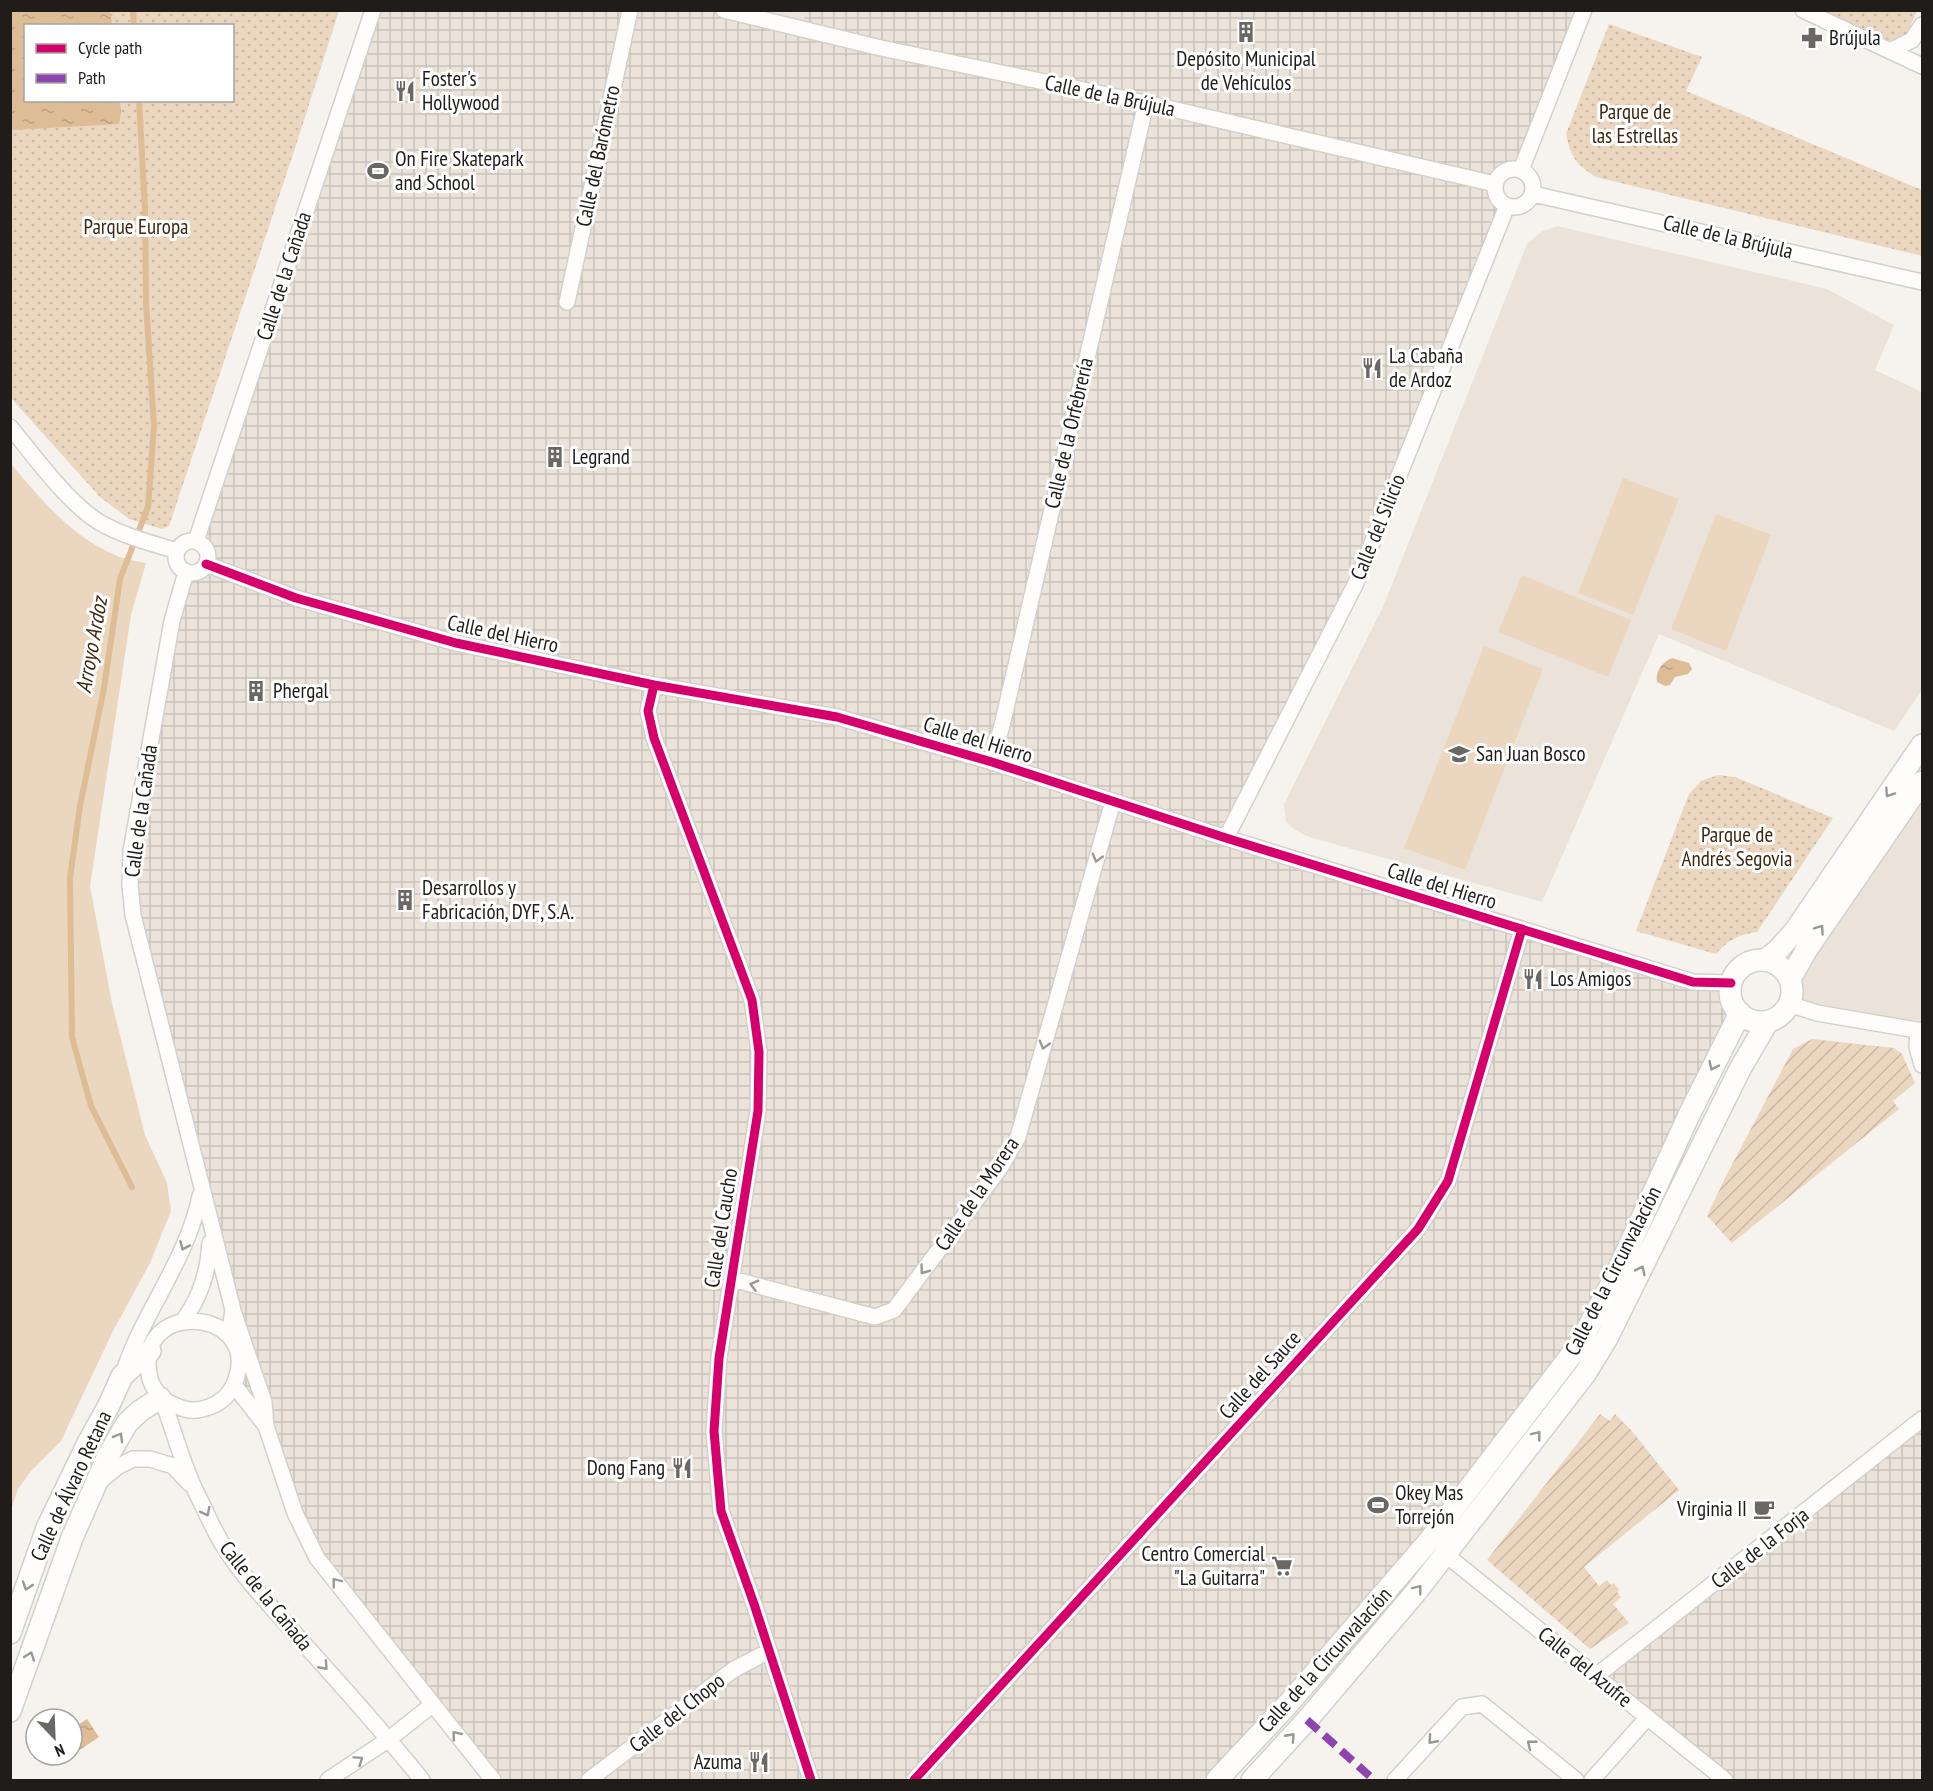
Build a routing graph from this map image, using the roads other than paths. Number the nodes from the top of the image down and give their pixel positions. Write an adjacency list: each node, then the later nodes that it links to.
1 (630, 10): 16 (street, Calle del Barómetro)
2 (724, 10): 6 (street, Calle de la Brújula)
3 (1584, 10): 11 (street)
4 (1803, 10): 8 (street)
5 (372, 11): 18 (street, Calle de la Cañada)
6 (741, 13): 10 (street, Calle de la Brújula)
7 (1923, 25): 8 (street)
8 (1892, 50): 9 (street)
9 (1923, 66)
10 (1146, 103): 12 (street, Calle de la Brújula); 24 (street, Calle de la Orfebrería)
11 (1521, 170): 12 (street); 13 (street)
12 (1495, 184): 14 (street)
13 (1533, 194): 14 (street); 15 (street, Calle de la Brújula)
14 (1507, 206): 27 (street, Calle del Silicio)
15 (1923, 282)
16 (567, 302)
17 (10, 427): 19 (street)
18 (196, 541): 19 (street); 20 (street)
19 (177, 551): 21 (street)
20 (206, 564): 21 (street); 22 (street, Calle del Hierro)
21 (186, 572): 37 (street, Calle de la Cañada)
22 (654, 685): 24 (street, Calle del Hierro); 39 (street, Calle del Caucho)
23 (1923, 745): 29 (street, one-way to 29)
24 (992, 762): 26 (street, Calle del Hierro)
25 (1923, 782): 30 (street, one-way to 25)
26 (1113, 801): 27 (street, Calle del Hierro); 39 (street, Calle de la Morera, one-way to 39)
27 (1226, 838): 28 (street, Calle del Hierro)
28 (1522, 929): 31 (street, Calle del Hierro); 64 (street, Calle del Sauce)
29 (1765, 960): 30 (street); 31 (street)
30 (1790, 979): 32 (street)
31 (1731, 983): 33 (street)
32 (1789, 1004): 34 (street); 35 (street)
33 (1740, 1013): 34 (street); 65 (street, Calle de la Circunvalación, one-way to 65)
34 (1768, 1021): 51 (street, Calle de la Circunvalación, one-way to 34)
35 (1920, 1031): 36 (street)
36 (1923, 1065)
37 (201, 1190): 38 (street, Calle de la Cañada); 44 (street, Calle de la Cañada, one-way to 44)
38 (211, 1231): 40 (street, Calle de la Cañada); 41 (street, Calle de la Cañada)
39 (732, 1279): 53 (street, Calle del Caucho)
40 (233, 1310): 42 (street, Calle de la Cañada); 48 (street, Calle de la Cañada)
41 (183, 1320): 42 (street); 43 (street)
42 (229, 1336): 45 (street)
43 (150, 1351): 44 (street, Calle de Álvaro Retana); 46 (street)
44 (122, 1376): 52 (street, Calle de Álvaro Retana, one-way to 52)
45 (234, 1384): 46 (street); 48 (street, Calle de la Cañada)
46 (161, 1398): 49 (street, Calle de Álvaro Retana, one-way to 46); 50 (street, Calle de la Cañada)
47 (1923, 1419): 54 (street, Calle de la Forja)
48 (266, 1426): 55 (street, Calle de la Cañada, one-way to 48)
49 (97, 1484): 50 (street, Calle de Álvaro Retana); 56 (street, Calle de Álvaro Retana, one-way to 49)
50 (194, 1489): 58 (street, Calle de la Cañada, one-way to 58)
51 (1445, 1554): 54 (street, Calle del Azufre); 66 (street, Calle de la Circunvalación, one-way to 51)
52 (10, 1633)
53 (769, 1651): 62 (street, Calle del Chopo); 63 (street, Calle del Caucho)
54 (1596, 1676): 57 (street, Calle del Azufre)
55 (432, 1705): 58 (street); 61 (street, Calle de la Cañada, one-way to 55)
56 (10, 1711)
57 (1647, 1718): 69 (street); 70 (street, Calle del Azufre)
58 (389, 1739): 59 (street, one-way to 58); 60 (street, Calle de la Cañada)
59 (328, 1780)
60 (422, 1780)
61 (493, 1780)
62 (589, 1780)
63 (811, 1780)
64 (914, 1780)
65 (1216, 1780)
66 (1252, 1780)
67 (1395, 1780): 68 (street, one-way to 67)
68 (1576, 1780)
69 (1592, 1780)
70 (1725, 1780)

